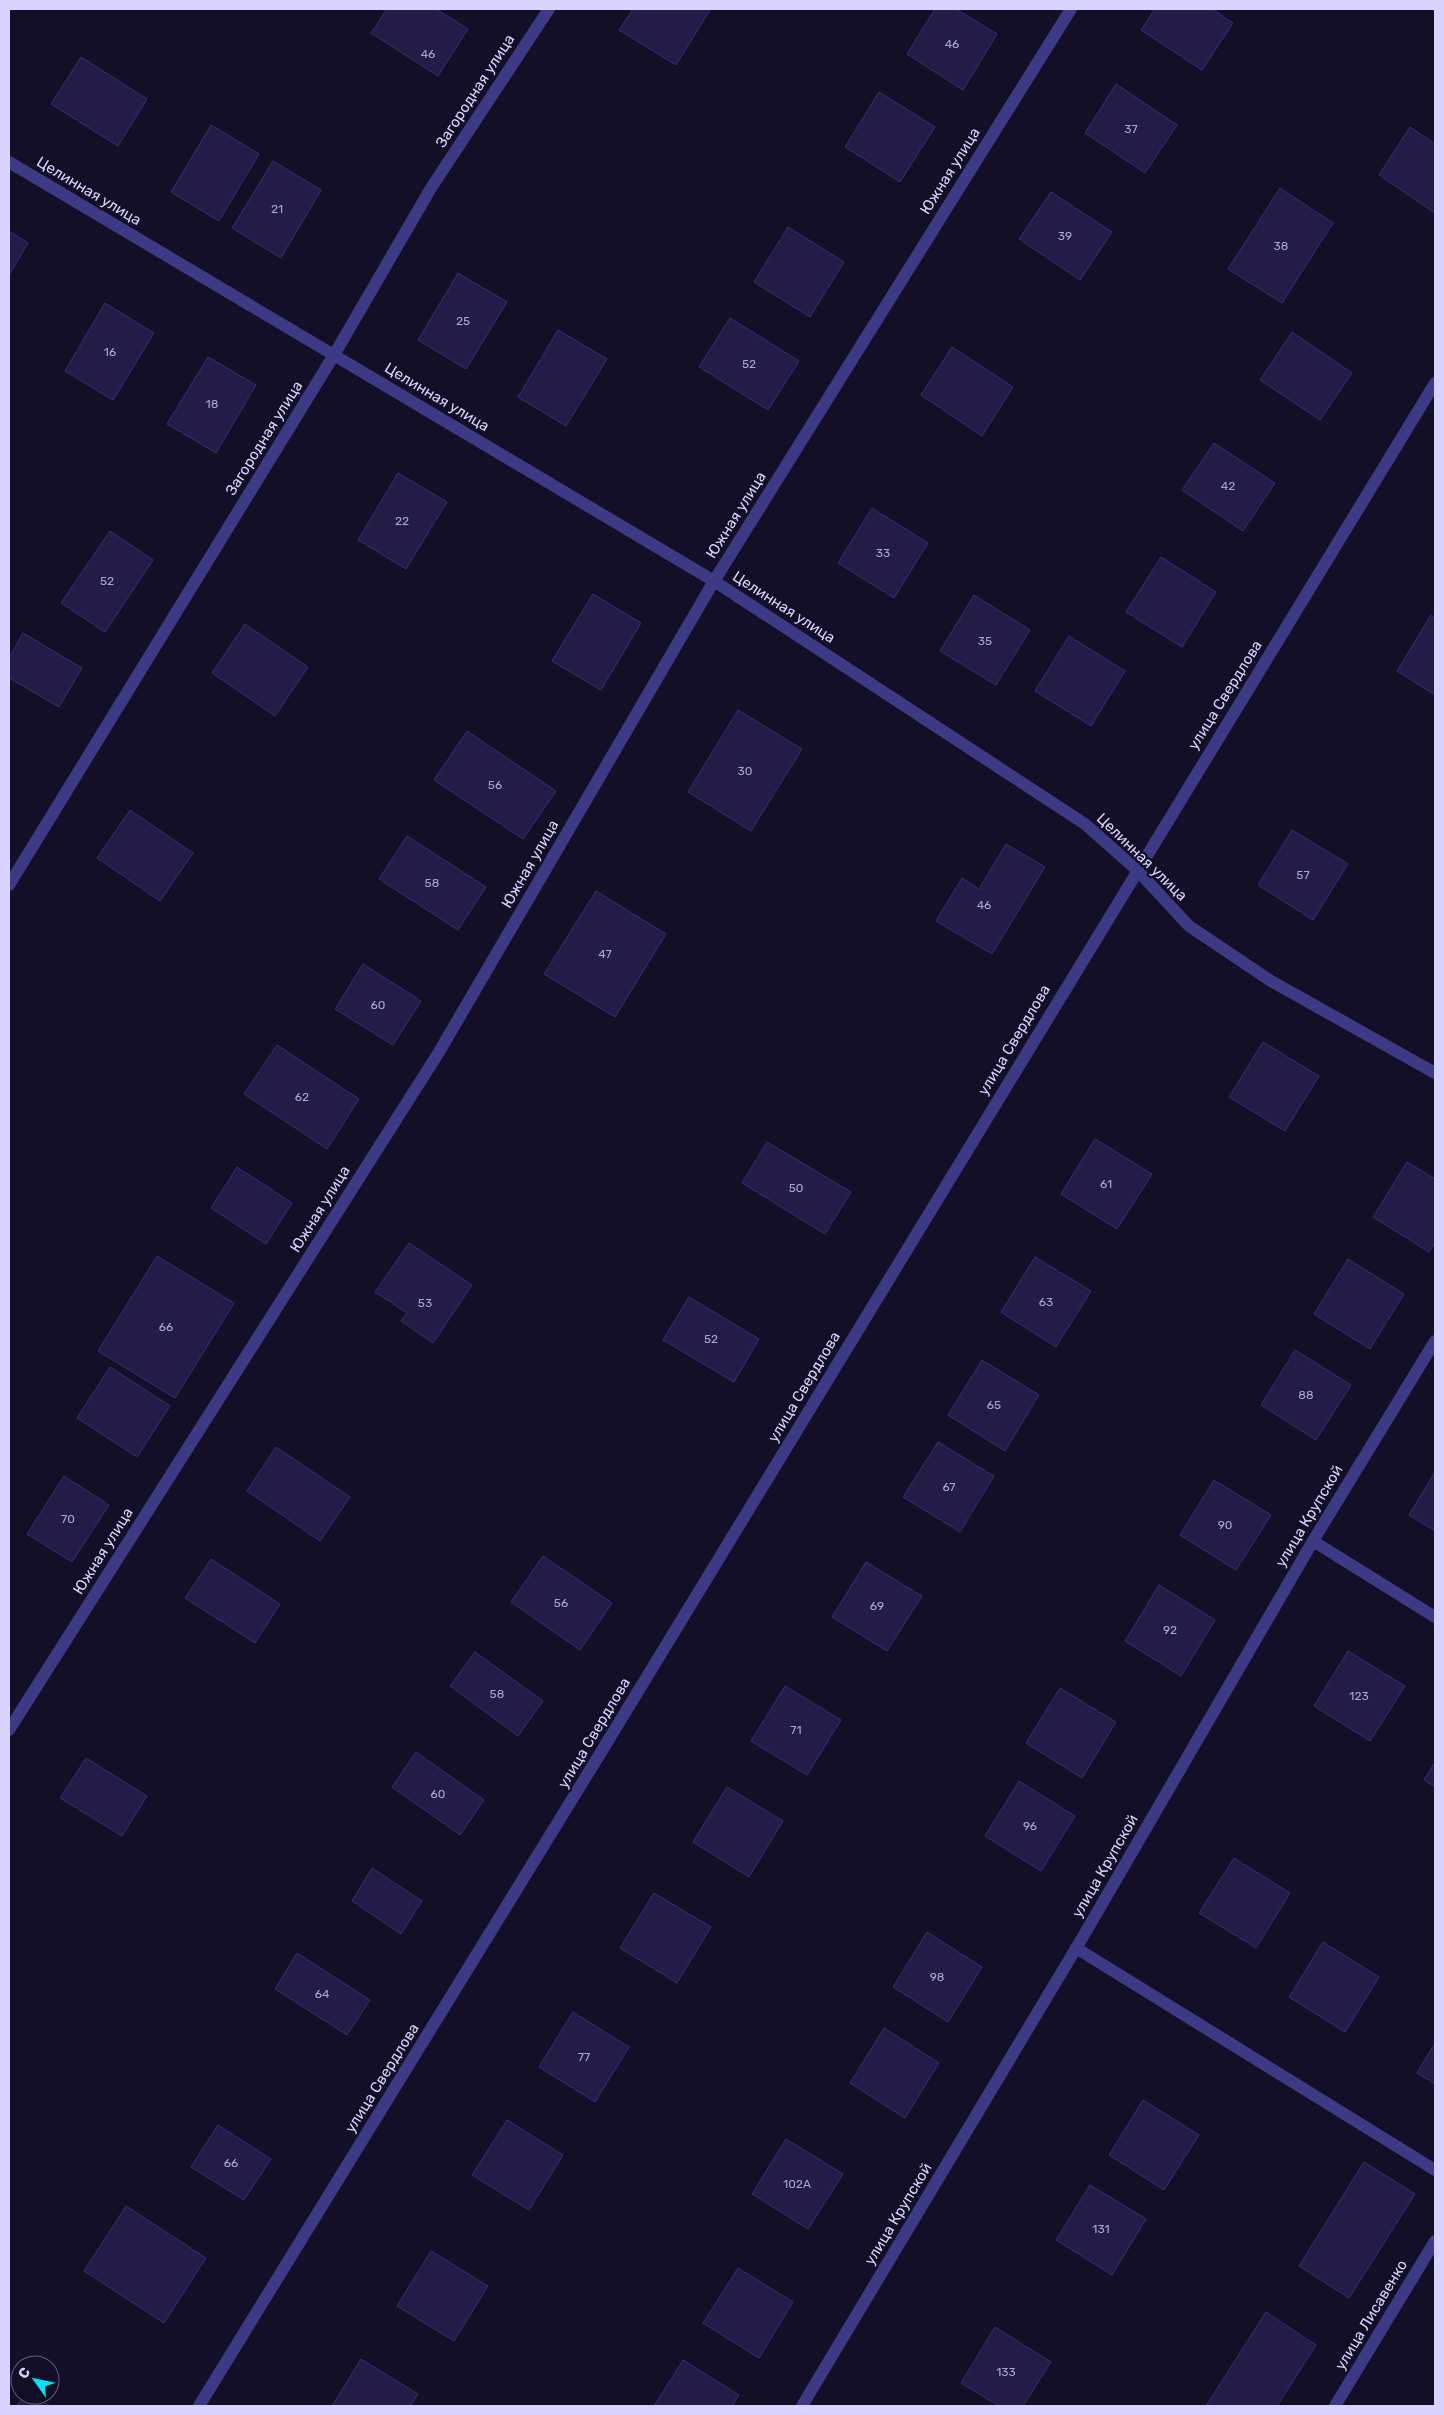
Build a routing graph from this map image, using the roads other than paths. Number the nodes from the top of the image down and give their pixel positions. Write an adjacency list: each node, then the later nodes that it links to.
1 (549, 9): 4 (street, Загородная улица)
2 (1071, 9): 6 (street, Южная улица)
3 (9, 162): 4 (street, Целинная улица)
4 (334, 355): 6 (street, Целинная улица); 8 (street, Загородная улица)
5 (1435, 383): 7 (street, улица Свердлова)
6 (714, 581): 7 (street, Целинная улица); 13 (street, Южная улица)
7 (1137, 870): 9 (street, Целинная улица); 17 (street, улица Свердлова)
8 (9, 885)
9 (1435, 1073)
10 (1435, 1341): 11 (street, улица Крупской)
11 (1312, 1541): 12 (street); 14 (street, улица Крупской)
12 (1435, 1617)
13 (9, 1730)
14 (1076, 1948): 15 (street); 18 (street, улица Крупской)
15 (1435, 2170)
16 (1435, 2240): 19 (street, улица Лисавенко)
17 (199, 2406)
18 (802, 2406)
19 (1335, 2406)

